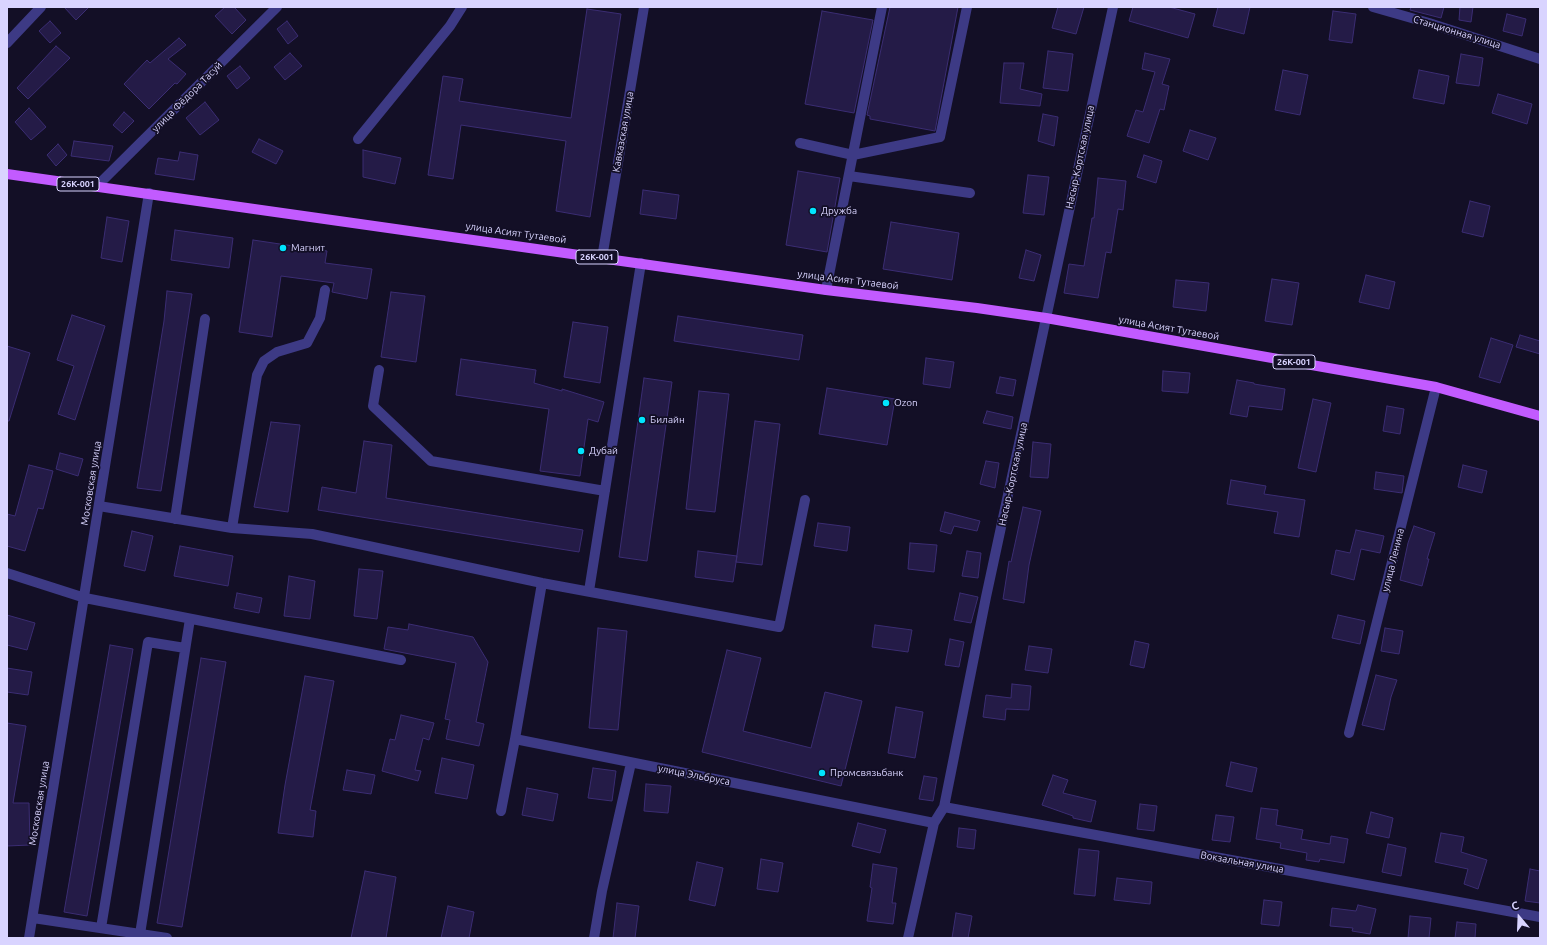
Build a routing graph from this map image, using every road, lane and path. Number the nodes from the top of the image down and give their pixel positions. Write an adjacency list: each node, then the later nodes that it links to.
1 (41, 7): 9 (street)
2 (277, 7): 16 (street, улица Фёдора Тасуй)
3 (462, 7): 11 (street)
4 (644, 7): 19 (street, Кавказская улица)
5 (882, 7): 13 (street)
6 (967, 7): 13 (street)
7 (1113, 7): 23 (street, Насыр-Кортская улица)
8 (1373, 7): 10 (street, Станционная улица)
9 (7, 43)
10 (1540, 59)
11 (358, 139)
12 (800, 143): 13 (street)
13 (853, 155): 15 (street)
14 (7, 174): 16 (main road, 26К-001)
15 (849, 176): 18 (street); 22 (street)
16 (97, 186): 17 (main road, 26К-001)
17 (149, 193): 19 (main road, улица Асият Тутаевой / 26К-001); 30 (street, Московская улица)
18 (970, 193)
19 (602, 258): 20 (main road, улица Асият Тутаевой / 26К-001)
20 (641, 263): 22 (main road, улица Асият Тутаевой / 26К-001); 28 (street)
21 (325, 290): 32 (street)
22 (826, 290): 23 (main road, улица Асият Тутаевой / 26К-001)
23 (1046, 318): 26 (main road, улица Асият Тутаевой / 26К-001); 43 (street, Насыр-Кортская улица)
24 (205, 319): 31 (street)
25 (379, 370): 28 (street)
26 (1436, 387): 27 (main road, улица Асият Тутаевой / 26К-001); 40 (street, улица Ленина)
27 (1540, 416)
28 (605, 491): 35 (street)
29 (805, 500): 35 (street)
30 (99, 506): 31 (street); 36 (street, Московская улица)
31 (175, 519): 32 (street)
32 (232, 528): 34 (street)
33 (7, 574): 36 (street)
34 (542, 583): 35 (street); 41 (street)
35 (589, 591)
36 (85, 598): 37 (street); 47 (street, Московская улица)
37 (190, 619): 38 (street); 39 (street)
38 (185, 648): 48 (street); 49 (street)
39 (401, 660)
40 (1350, 733)
41 (515, 738): 42 (street, улица Эльбруса); 44 (street)
42 (631, 763): 45 (street, улица Эльбруса); 53 (street)
43 (944, 807): 45 (street, Насыр-Кортская улица); 46 (street, Вокзальная улица)
44 (501, 811)
45 (934, 823): 54 (street, Насыр-Кортская улица)
46 (1540, 916)
47 (33, 918): 48 (street); 51 (street, Московская улица)
48 (101, 928): 49 (street)
49 (140, 934): 50 (street)
50 (152, 937): 52 (street)
51 (30, 938)
52 (167, 938)
53 (594, 938)
54 (908, 938)

